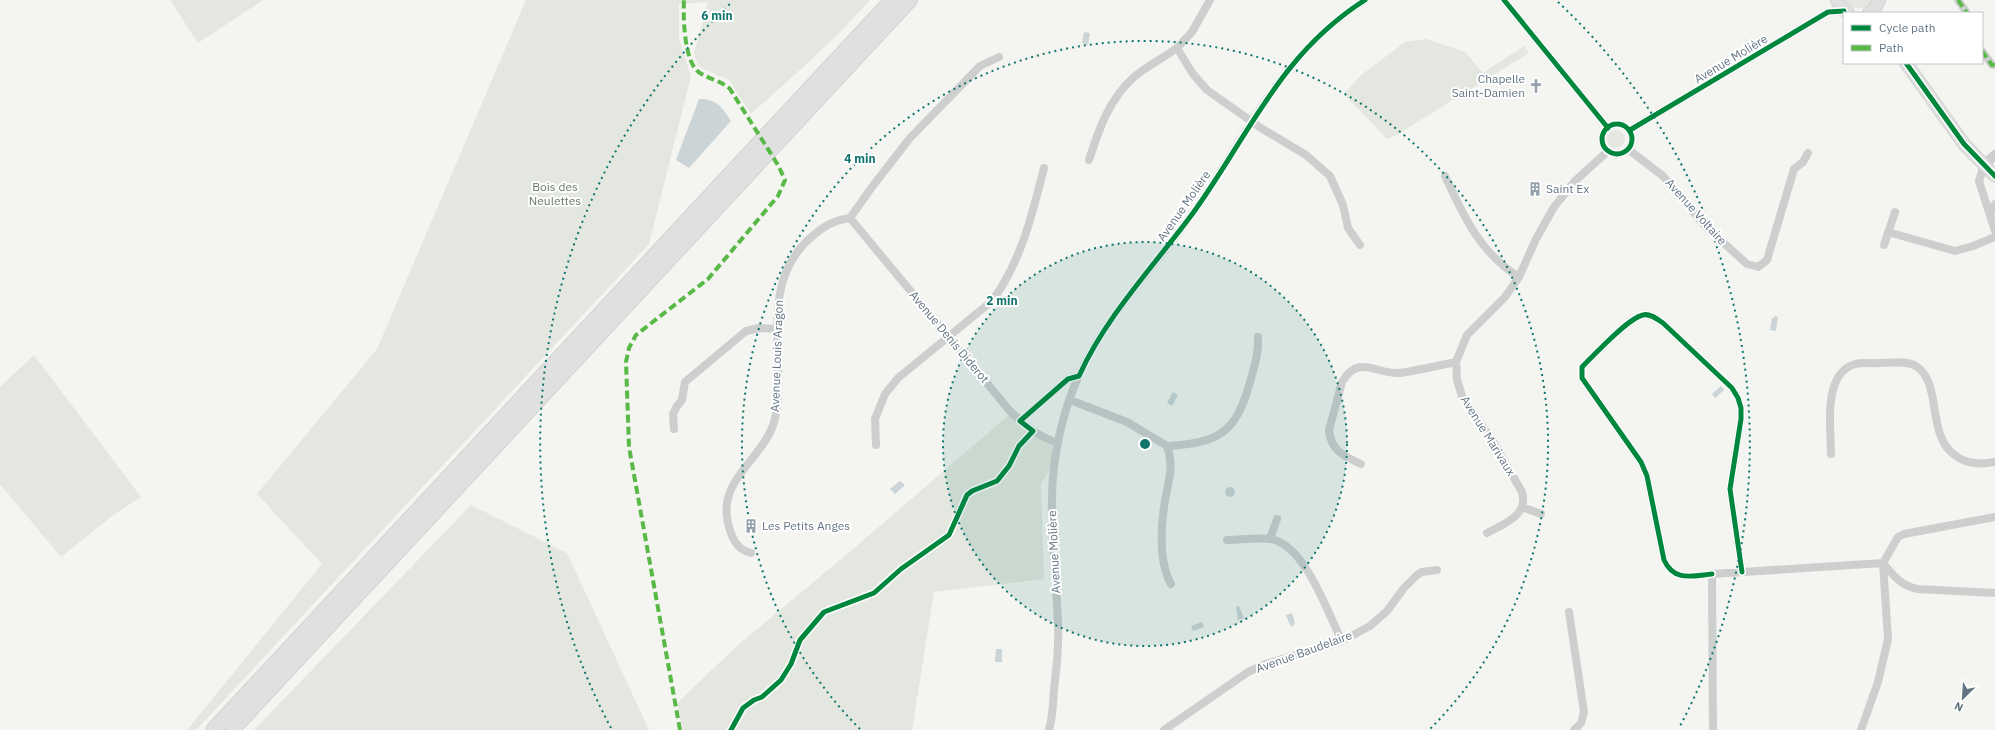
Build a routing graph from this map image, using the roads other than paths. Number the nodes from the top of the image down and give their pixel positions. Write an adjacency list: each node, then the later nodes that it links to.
1 (892, 0): 68 (highway)
2 (910, 0): 69 (highway)
3 (1210, 0): 11 (street)
4 (1365, 0): 16 (street, Avenue Molière)
5 (1504, 0): 17 (street)
6 (1836, 0): 8 (street); 9 (main road)
7 (1958, 0): 10 (street)
8 (1828, 12): 9 (street, Avenue Molière); 18 (street, Avenue Molière)
9 (1846, 12)
10 (1966, 12)
11 (1177, 48): 16 (street); 23 (street)
12 (1983, 52): 15 (street)
13 (999, 57): 31 (street)
14 (1907, 64): 24 (main road)
15 (1995, 65)
16 (1252, 121): 35 (street); 42 (street, Avenue Molière)
17 (1608, 128): 18 (street); 20 (street)
18 (1630, 130): 19 (street)
19 (1628, 150): 20 (street); 21 (street, Avenue Voltaire)
20 (1608, 151): 37 (street, Avenue Marivaux)
21 (1808, 153)
22 (1995, 155): 24 (street)
23 (1089, 160)
24 (1984, 165): 27 (main road); 30 (street)
25 (1044, 168): 39 (street)
26 (1445, 176): 37 (street)
27 (1995, 176)
28 (1995, 204): 30 (street)
29 (1895, 212): 33 (street)
30 (1990, 215): 32 (street)
31 (850, 218): 38 (street, Avenue Louis Aragon); 39 (street, Avenue Denis Diderot)
32 (1995, 231)
33 (1888, 232): 34 (street); 36 (street)
34 (1995, 237)
35 (1360, 245)
36 (1884, 245)
37 (1519, 277): 41 (street, Avenue Marivaux)
38 (778, 329): 45 (street); 59 (street, Avenue Louis Aragon)
39 (950, 337): 44 (street, Avenue Denis Diderot); 47 (street)
40 (1258, 337): 48 (street)
41 (1456, 362): 51 (street); 52 (street, Avenue Marivaux)
42 (1079, 376): 43 (street, Avenue Molière); 44 (street)
43 (1070, 400): 46 (street, Avenue Molière); 48 (street)
44 (1020, 421): 46 (street, Avenue Denis Diderot)
45 (674, 429)
46 (1058, 443): 70 (street, Avenue Molière)
47 (876, 445)
48 (1167, 446): 64 (street)
49 (1831, 454): 50 (street)
50 (1995, 462)
51 (1361, 464)
52 (1522, 507): 53 (street); 56 (street)
53 (1541, 514)
54 (1995, 517): 60 (street)
55 (1277, 519): 57 (street)
56 (1487, 533)
57 (1270, 539): 58 (street); 67 (street)
58 (1227, 540)
59 (751, 553)
60 (1883, 563): 62 (street); 65 (street); 74 (street)
61 (1437, 570): 67 (street, Avenue Baudelaire)
62 (1742, 572): 63 (street); 63 (street)
63 (1712, 574): 73 (street)
64 (1171, 584)
65 (1995, 593)
66 (1569, 612): 72 (street)
67 (1342, 641): 71 (street, Avenue Baudelaire)
68 (213, 730)
69 (232, 730)
70 (1049, 730)
71 (1164, 730)
72 (1574, 730)
73 (1713, 730)
74 (1861, 730)

